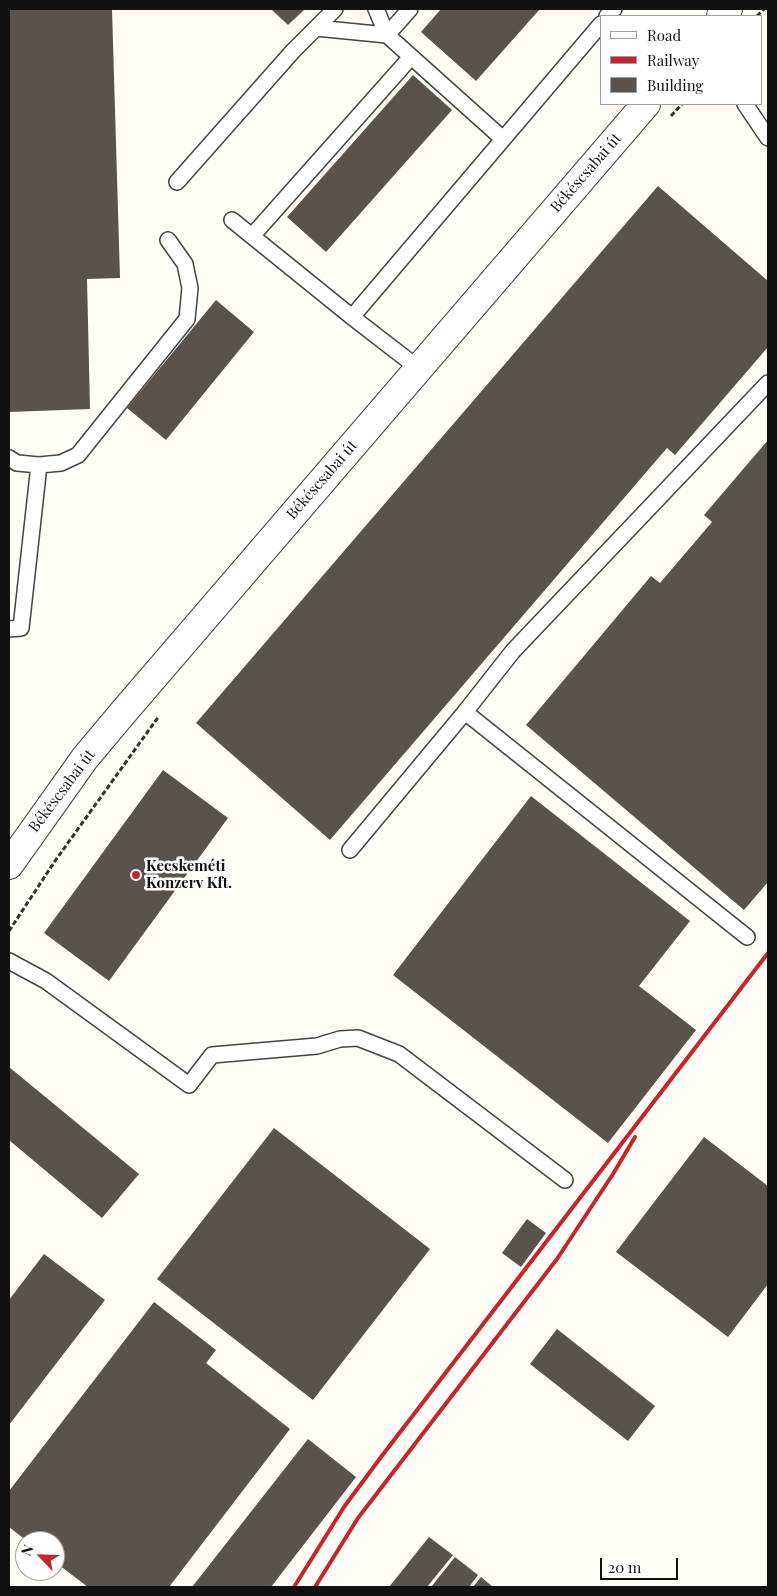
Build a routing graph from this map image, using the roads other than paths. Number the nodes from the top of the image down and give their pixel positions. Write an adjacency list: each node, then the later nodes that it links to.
1 (335, 9): 5 (lane)
2 (376, 9): 6 (lane)
3 (410, 9): 6 (lane)
4 (600, 25): 11 (lane)
5 (316, 28): 6 (lane); 12 (lane)
6 (387, 35): 7 (lane)
7 (411, 57): 11 (lane); 14 (lane)
8 (645, 105): 17 (street, Békéscsabai út)
9 (746, 105): 10 (lane)
10 (768, 138)
11 (504, 140): 16 (lane)
12 (177, 182)
13 (232, 220): 14 (lane)
14 (252, 236): 16 (lane)
15 (168, 240): 20 (lane)
16 (352, 317): 17 (lane)
17 (418, 368): 24 (street, Békéscsabai út)
18 (768, 383): 22 (lane)
19 (9, 458): 20 (lane)
20 (39, 465): 21 (lane)
21 (9, 629)
22 (465, 712): 23 (lane); 25 (lane)
23 (350, 850)
24 (9, 865)
25 (747, 937)
26 (9, 961): 27 (lane)
27 (566, 1180)

